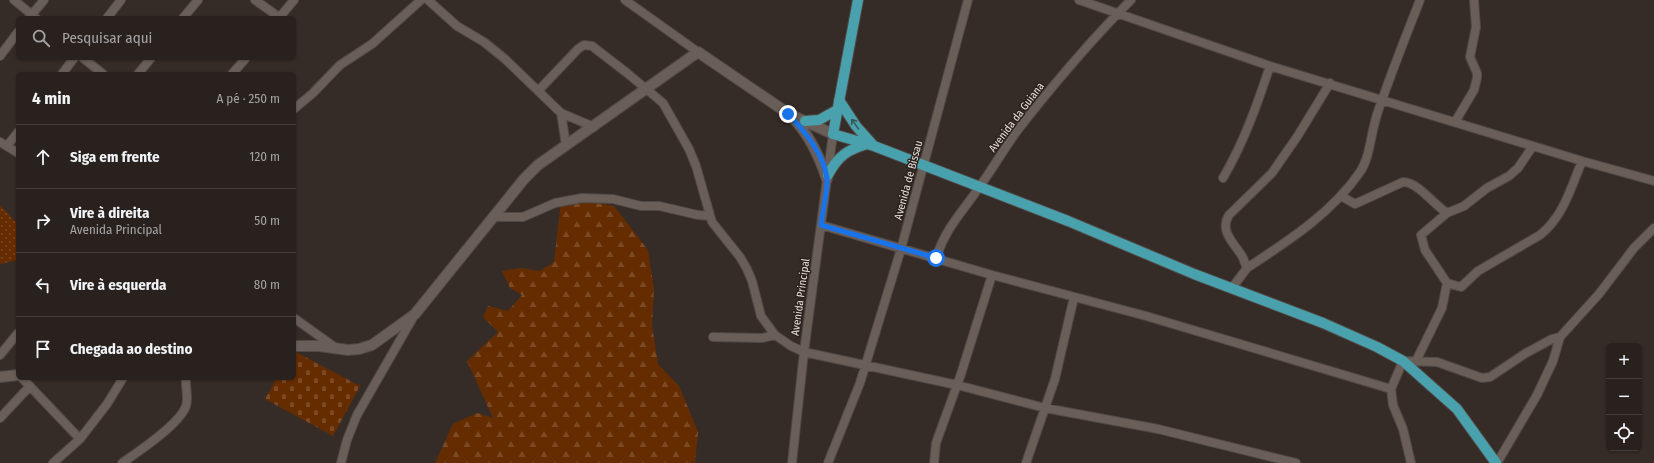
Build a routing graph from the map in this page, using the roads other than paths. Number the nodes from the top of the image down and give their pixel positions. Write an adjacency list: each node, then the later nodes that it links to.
1 (14, 0): 17 (street)
2 (44, 0): 18 (street)
3 (121, 0): 19 (street)
4 (198, 0): 20 (street)
5 (255, 0): 21 (street)
6 (294, 0): 22 (street)
7 (421, 0): 40 (street)
8 (428, 0): 37 (street)
9 (625, 0): 24 (street)
10 (858, 0): 39 (main road)
11 (968, 0): 54 (street, Avenida de Bissau)
12 (1078, 0): 16 (street)
13 (1131, 0): 16 (street, Avenida da Guiana)
14 (1420, 0): 38 (street)
15 (1474, 0): 44 (street)
16 (1117, 14): 30 (street); 58 (street, Avenida da Guiana)
17 (31, 16)
18 (33, 16)
19 (109, 16)
20 (185, 16)
21 (276, 16)
22 (281, 16)
23 (16, 35): 25 (street)
24 (698, 52): 36 (street); 42 (street)
25 (0, 56)
26 (72, 60): 31 (street)
27 (85, 60): 32 (street)
28 (149, 60): 33 (street)
29 (244, 60): 34 (street)
30 (1270, 66): 35 (street); 56 (street)
31 (64, 72)
32 (100, 72)
33 (140, 72)
34 (234, 72)
35 (1330, 83): 38 (street); 67 (street)
36 (647, 89): 37 (street); 45 (street); 61 (street)
37 (538, 91): 41 (street)
38 (1382, 100): 44 (street); 59 (street)
39 (838, 105): 43 (main road); 47 (main road); 50 (main road, one-way to 39)
40 (296, 107)
41 (561, 113): 45 (street); 49 (street)
42 (788, 114): 43 (street); 55 (street)
43 (805, 121): 47 (street)
44 (1455, 122): 51 (street)
45 (594, 127): 49 (street)
46 (16, 134): 48 (street)
47 (833, 134): 50 (main road); 55 (street, Avenida Principal)
48 (3, 144): 52 (street)
49 (566, 145): 62 (street)
50 (871, 145): 54 (main road); 55 (main road)
51 (1533, 146): 53 (street); 60 (street)
52 (16, 152)
53 (1582, 161): 57 (street); 69 (street)
54 (924, 167): 58 (main road); 65 (street, Avenida de Bissau)
55 (827, 177): 63 (street, Avenida Principal)
56 (1223, 178)
57 (1654, 181)
58 (979, 188): 66 (street, Avenida da Guiana); 70 (main road)
59 (1341, 196): 60 (street); 67 (street)
60 (1447, 214): 69 (street)
61 (710, 216): 62 (street); 75 (street)
62 (494, 217): 72 (street)
63 (821, 225): 65 (street); 80 (street, Avenida Principal)
64 (1654, 228): 77 (street)
65 (901, 249): 66 (street); 84 (street, Avenida de Bissau)
66 (936, 258): 68 (street)
67 (1247, 268): 70 (street)
68 (992, 275): 71 (street); 90 (street)
69 (1447, 283): 83 (street)
70 (1232, 288): 82 (main road)
71 (1074, 297): 92 (street); 93 (street)
72 (415, 314): 79 (street); 98 (street)
73 (296, 319): 79 (street)
74 (16, 335): 81 (street)
75 (776, 335): 76 (street); 80 (street)
76 (713, 337)
77 (1560, 337): 83 (street); 105 (street)
78 (296, 346): 79 (street)
79 (338, 350)
80 (804, 352): 84 (street); 99 (street, Avenida Principal)
81 (0, 355)
82 (1403, 361): 83 (street); 92 (street); 105 (main road)
83 (1416, 361)
84 (865, 365): 90 (street); 100 (street, Avenida de Bissau)
85 (16, 375): 86 (street)
86 (0, 377)
87 (24, 380): 91 (street)
88 (122, 380): 95 (street)
89 (186, 380): 97 (street)
90 (957, 385): 93 (street); 101 (street)
91 (30, 386): 94 (street); 95 (street)
92 (1391, 389): 104 (street)
93 (1044, 408): 102 (street); 103 (street)
94 (0, 418)
95 (80, 439): 96 (street)
96 (53, 463)
97 (122, 463)
98 (341, 463)
99 (792, 463)
100 (828, 463)
101 (934, 463)
102 (1026, 463)
103 (1296, 463)
104 (1411, 463)
105 (1496, 463)

